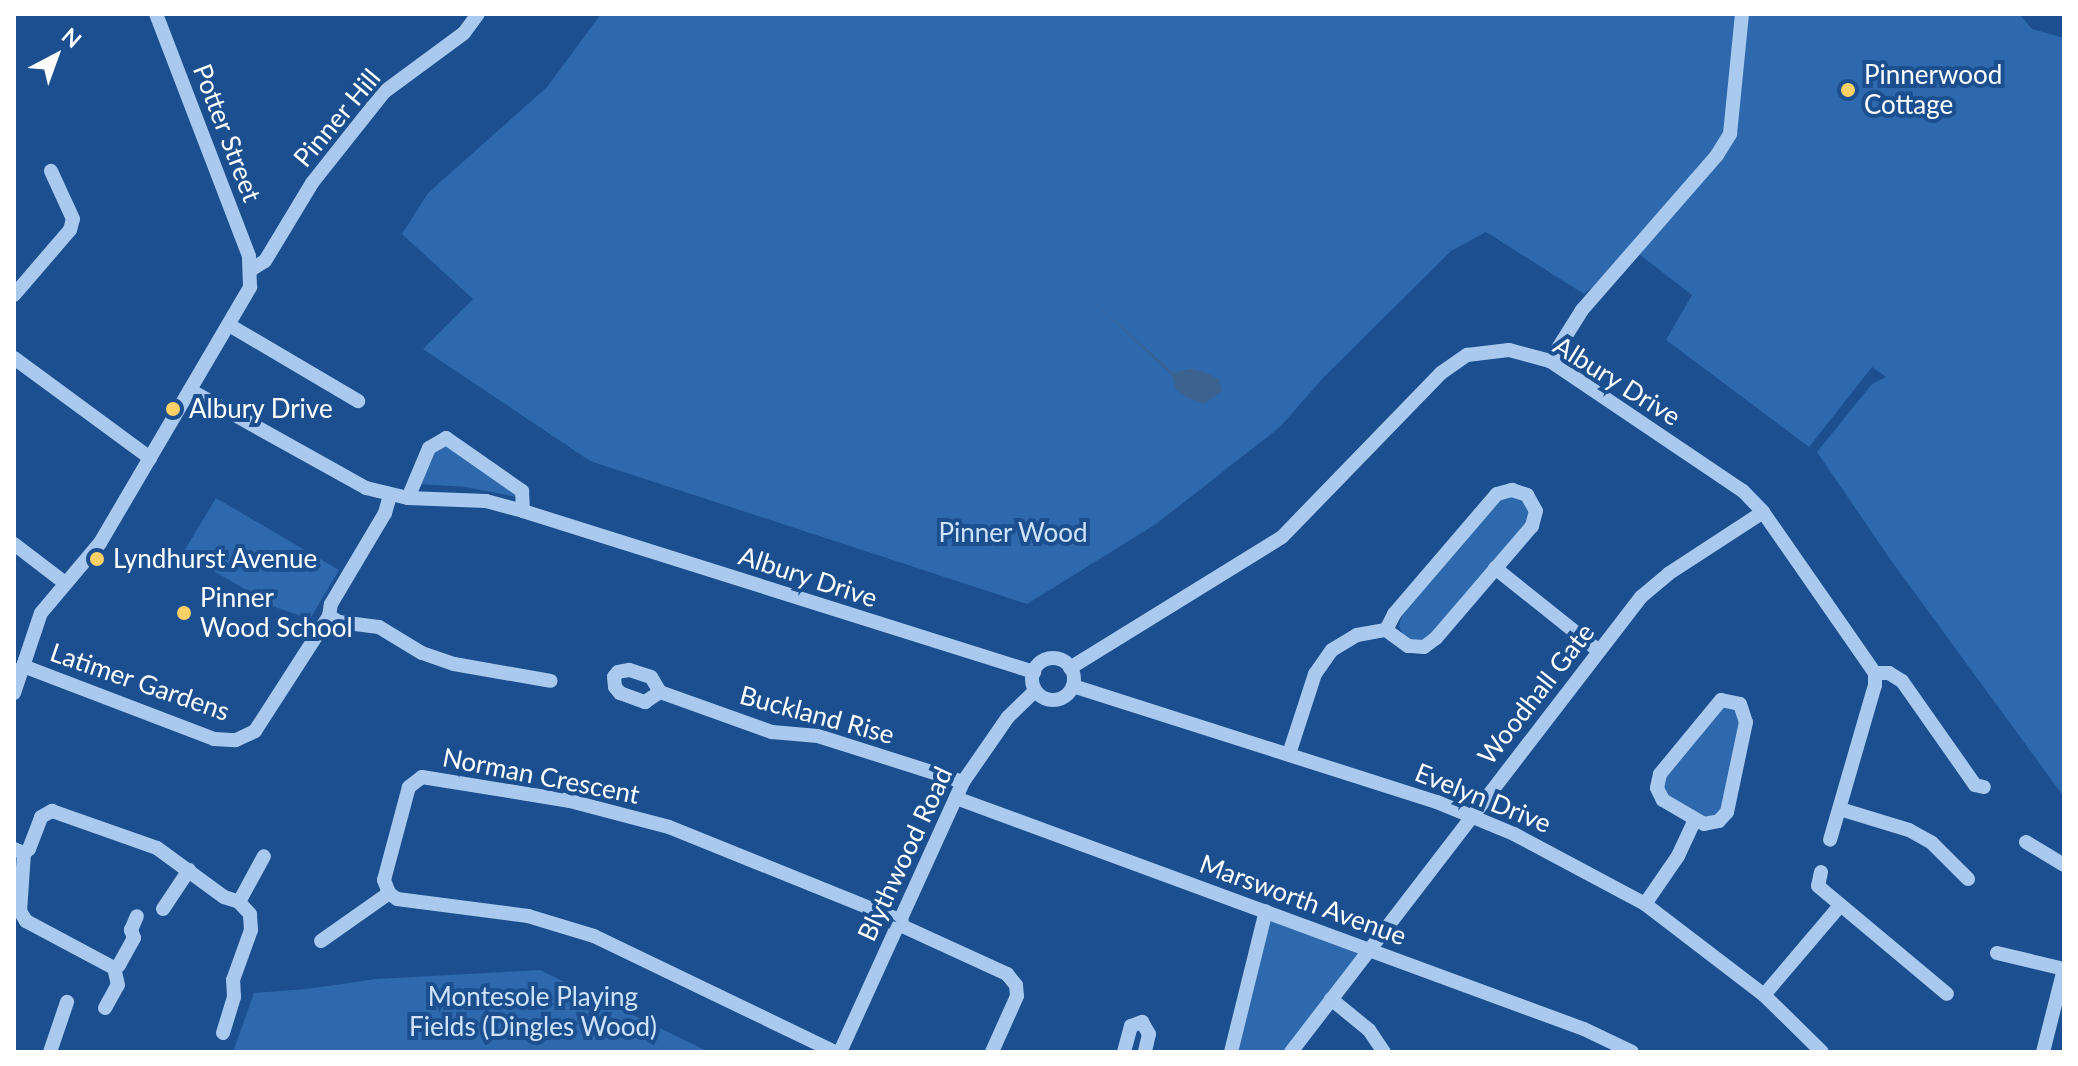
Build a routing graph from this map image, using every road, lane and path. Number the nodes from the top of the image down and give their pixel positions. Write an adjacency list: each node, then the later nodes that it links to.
1 (156, 14): 5 (street, Potter Street)
2 (478, 14): 5 (street, Pinner Hill)
3 (1742, 14): 9 (street)
4 (51, 171): 6 (street)
5 (252, 269): 7 (street)
6 (14, 295)
7 (229, 325): 10 (street); 11 (street)
8 (14, 358): 12 (street)
9 (1550, 361): 16 (street, Albury Drive); 26 (street, Albury Drive)
10 (190, 390): 12 (street); 13 (street, Albury Drive)
11 (358, 401)
12 (150, 458): 19 (street)
13 (390, 496): 14 (street, Albury Drive); 20 (street, Latimer Gardens)
14 (408, 498): 15 (street, Albury Drive); 15 (street)
15 (523, 511): 27 (street, Albury Drive)
16 (1763, 512): 24 (street, Woodhall Gate); 28 (street, Albury Drive)
17 (14, 544): 19 (street)
18 (1495, 568): 21 (street); 21 (street); 24 (street)
19 (65, 583): 23 (street)
20 (329, 616): 25 (street, Latimer Gardens); 29 (street)
21 (1386, 630): 34 (street)
22 (14, 643): 23 (street)
23 (30, 647): 25 (street)
24 (1599, 651): 39 (street, Woodhall Gate)
25 (23, 666): 33 (street)
26 (1070, 668): 27 (street); 30 (street)
27 (1034, 672): 31 (street)
28 (1875, 673): 36 (street); 38 (street)
29 (551, 681)
30 (1073, 686): 31 (street); 34 (street, Evelyn Drive)
31 (1035, 691): 35 (street, Blythwood Road)
32 (660, 692): 35 (street, Buckland Rise)
33 (14, 693)
34 (1289, 754): 39 (street, Evelyn Drive)
35 (963, 782): 37 (street, Blythwood Road)
36 (1984, 787)
37 (956, 798): 54 (street, Marsworth Avenue); 56 (street, Blythwood Road)
38 (1840, 809): 41 (street); 48 (street)
39 (1472, 815): 51 (street, Evelyn Drive); 58 (street, Woodhall Gate)
40 (1695, 820): 40 (street); 51 (street)
41 (1830, 840)
42 (2026, 842): 45 (street)
43 (19, 851): 46 (street); 60 (street)
44 (264, 856): 50 (street)
45 (2064, 865)
46 (189, 870): 50 (street); 53 (street)
47 (1820, 879): 52 (street)
48 (1968, 879)
49 (389, 893): 56 (street, Norman Crescent); 57 (street); 69 (street)
50 (239, 902): 67 (street)
51 (1645, 904): 63 (street, Evelyn Drive)
52 (1839, 907): 62 (street); 63 (street)
53 (163, 909)
54 (1266, 911): 58 (street, Marsworth Avenue); 73 (street)
55 (137, 916): 60 (street)
56 (901, 923): 69 (street, Blythwood Road); 70 (street, Norman Crescent)
57 (327, 941)
58 (1370, 949): 64 (street, Woodhall Gate); 76 (street, Marsworth Avenue)
59 (1997, 953): 61 (street)
60 (114, 968): 66 (street)
61 (2064, 969): 78 (street)
62 (1947, 994)
63 (1764, 995): 77 (street, Evelyn Drive)
64 (1331, 999): 74 (street, Woodhall Gate); 75 (street)
65 (67, 1002): 68 (street)
66 (105, 1008)
67 (223, 1033)
68 (50, 1052)
69 (838, 1052)
70 (992, 1052)
71 (1124, 1052): 72 (street)
72 (1145, 1052)
73 (1231, 1052)
74 (1291, 1052)
75 (1384, 1052)
76 (1632, 1052)
77 (1822, 1052)
78 (2043, 1052)

